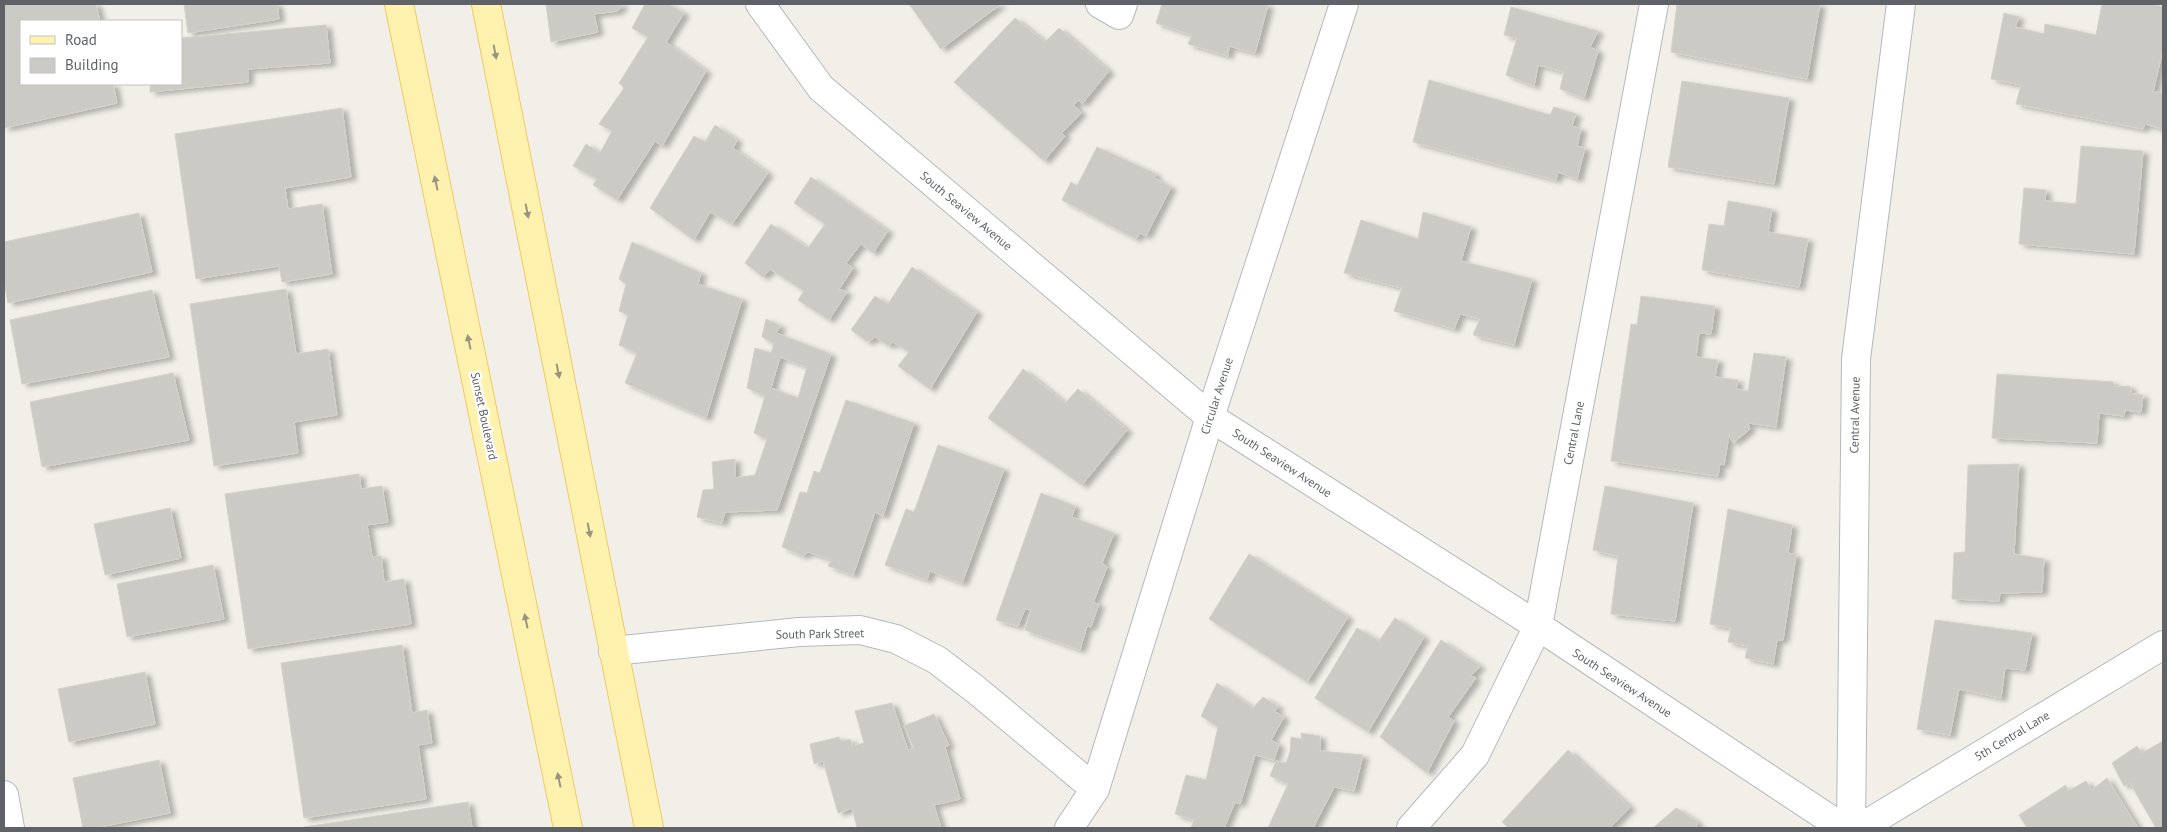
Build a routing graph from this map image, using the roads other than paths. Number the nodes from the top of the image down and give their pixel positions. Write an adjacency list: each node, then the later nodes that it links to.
1 (399, 4): 16 (main road, Sunset Boulevard, one-way to 1)
2 (486, 4): 12 (main road, one-way to 12)
3 (760, 4): 9 (street, South Seaview Avenue)
4 (1100, 4): 5 (street)
5 (1123, 4)
6 (1344, 4): 9 (street, Circular Avenue)
7 (1654, 4): 10 (street, Central Lane)
8 (1901, 4): 21 (street, Central Avenue)
9 (1210, 418): 10 (street, South Seaview Avenue); 13 (street, Circular Avenue)
10 (1538, 626): 19 (street, Central Lane); 20 (street, South Seaview Avenue)
11 (2163, 645): 22 (street, 5th Central Lane)
12 (613, 651): 13 (street, South Park Street); 17 (main road)
13 (1096, 789): 18 (street, Circular Avenue)
14 (4, 795): 15 (street)
15 (10, 828)
16 (568, 828)
17 (649, 828)
18 (1070, 828)
19 (1411, 828)
20 (1843, 828)
21 (1851, 828)
22 (1860, 828)

